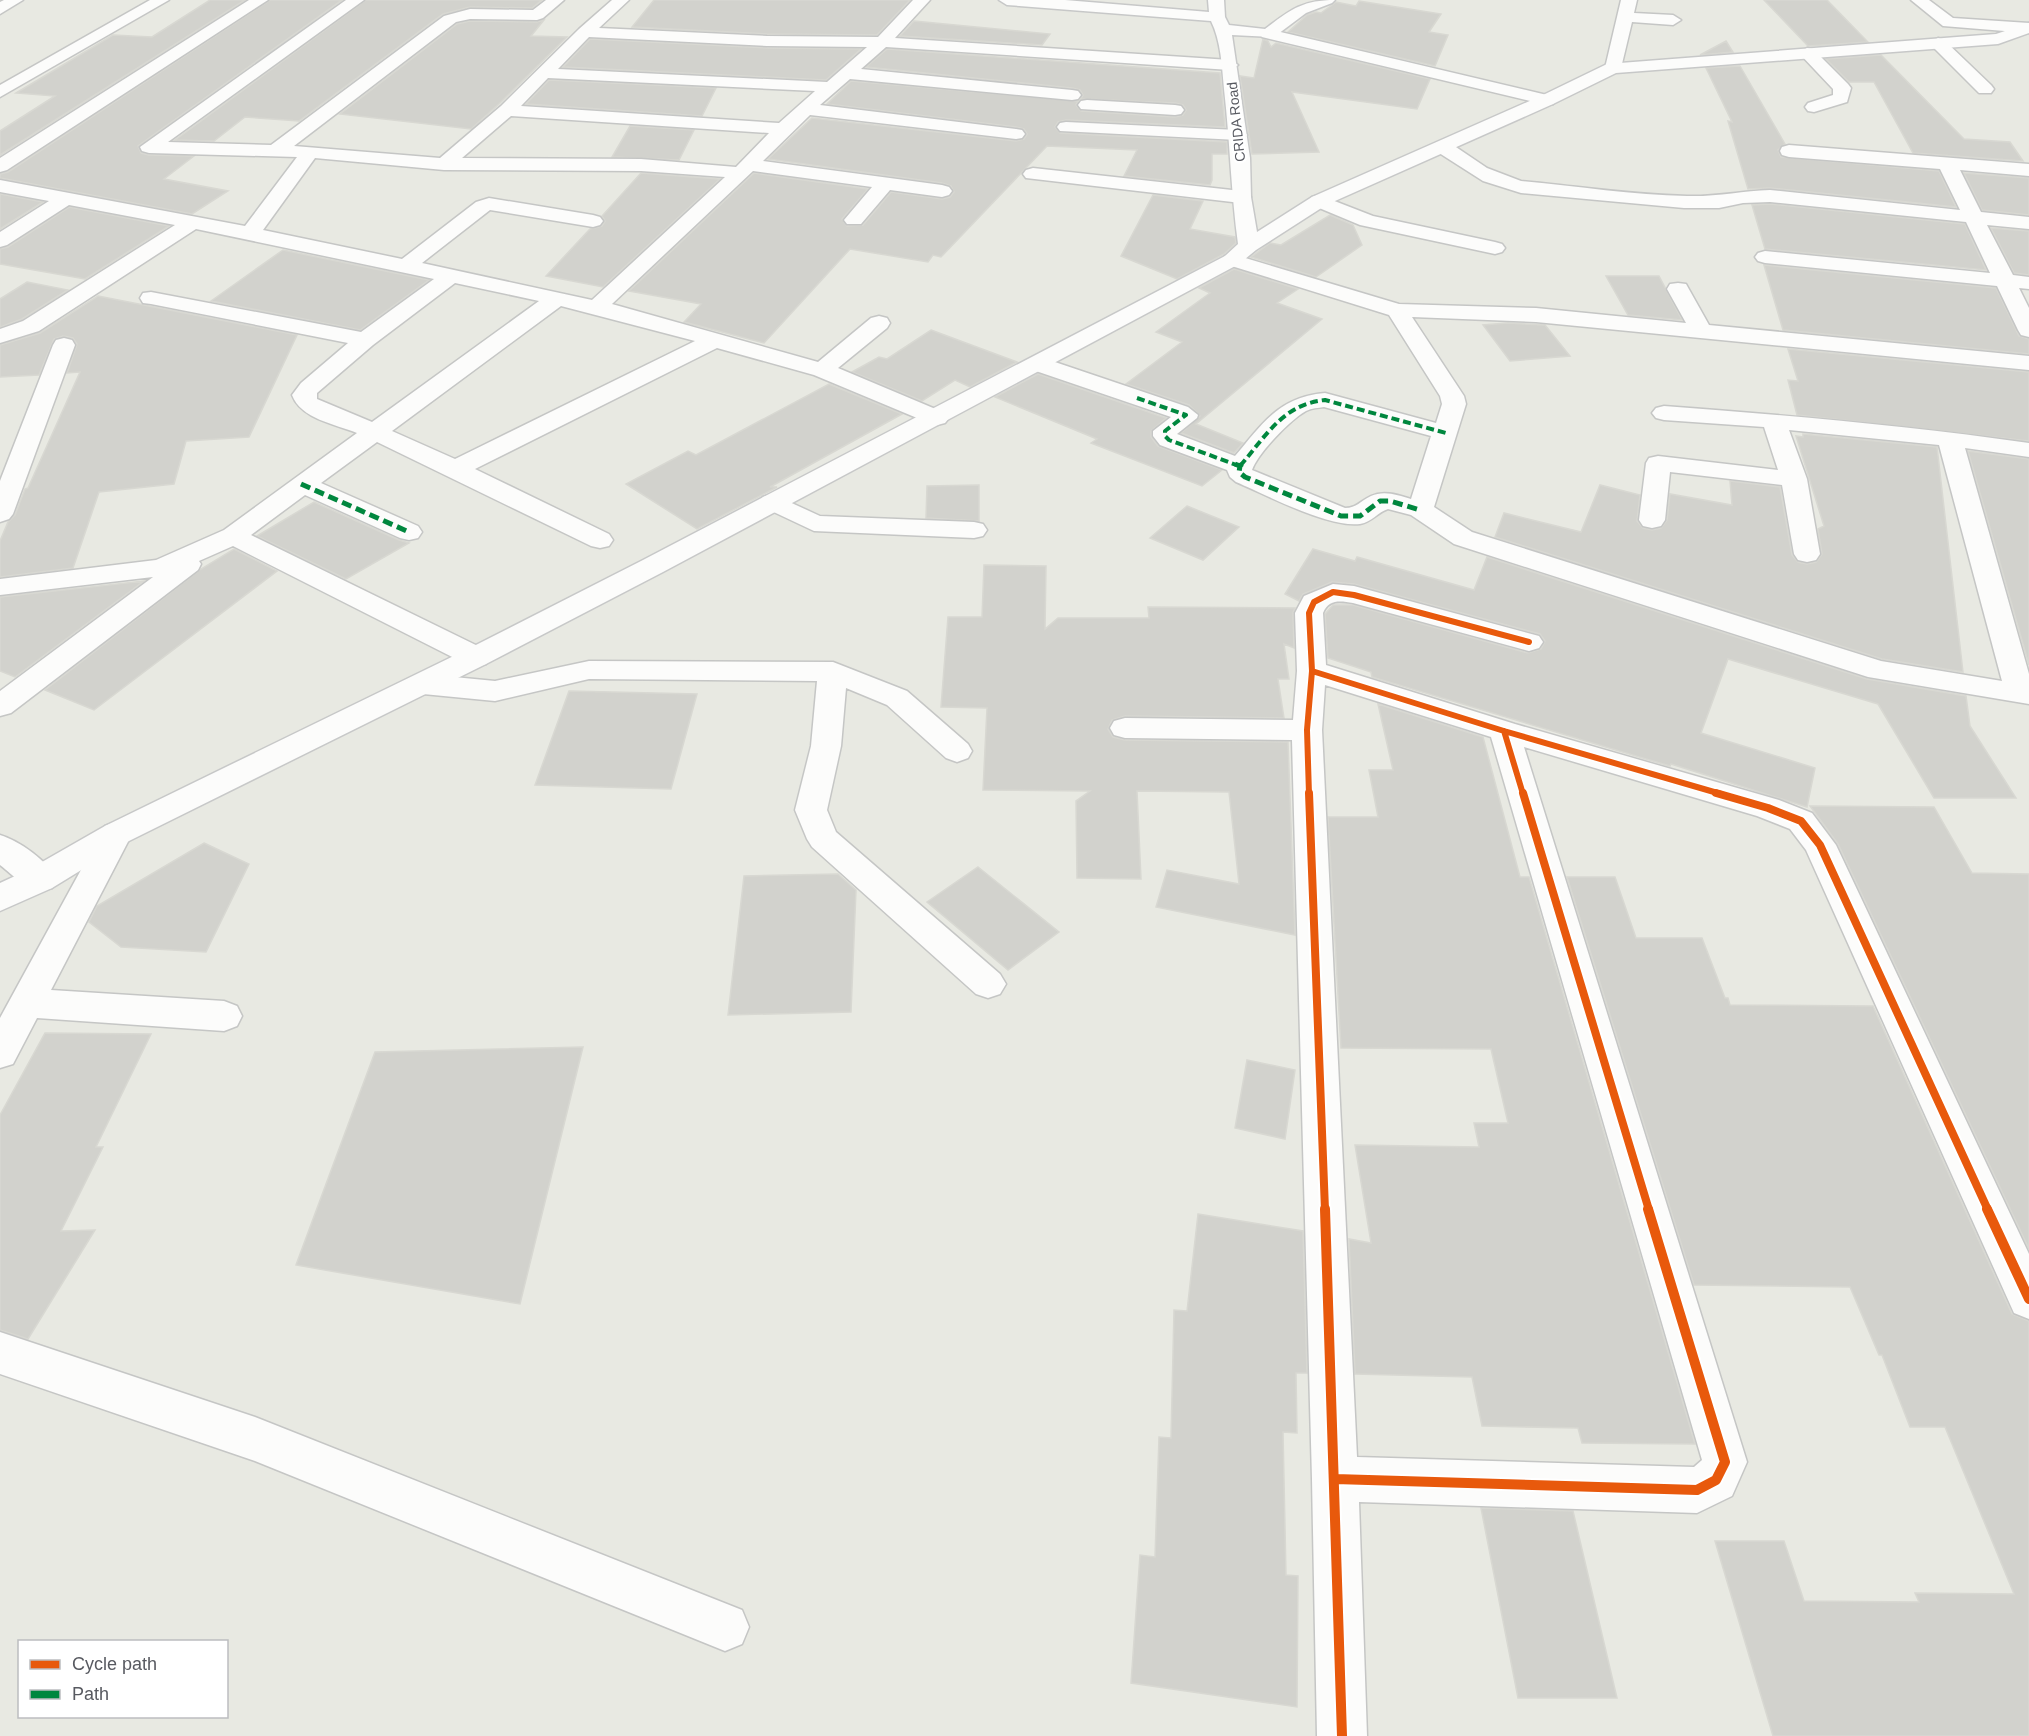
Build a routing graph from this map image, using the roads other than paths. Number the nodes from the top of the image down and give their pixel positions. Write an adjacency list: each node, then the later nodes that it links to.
1 (15, 0): 12 (street)
2 (161, 0): 28 (street)
3 (260, 0): 48 (street)
4 (356, 0): 44 (street)
5 (556, 0): 44 (street)
6 (621, 0): 17 (street)
7 (922, 0): 19 (street)
8 (1007, 0): 13 (street)
9 (1327, 0): 18 (street)
10 (1629, 0): 14 (street)
11 (1919, 0): 16 (street)
12 (0, 9)
13 (1218, 15): 18 (street); 22 (street, CRIDA Road)
14 (1625, 17): 15 (street); 23 (street)
15 (1673, 20)
16 (2029, 28): 20 (street)
17 (585, 32): 19 (street); 25 (street)
18 (1268, 34): 30 (street)
19 (882, 42): 22 (street); 24 (street)
20 (1938, 44): 21 (street); 27 (street)
21 (1807, 53): 23 (street); 32 (street)
22 (1230, 65): 37 (street, CRIDA Road)
23 (1613, 68): 30 (street)
24 (845, 72): 26 (street); 29 (street)
25 (545, 73): 26 (street); 34 (street)
26 (830, 87): 33 (street)
27 (1985, 89)
28 (0, 92)
29 (1072, 95)
30 (1548, 100): 42 (street)
31 (1087, 105): 35 (street)
32 (1814, 107)
33 (807, 109): 39 (street); 40 (street)
34 (507, 110): 39 (street); 47 (street)
35 (1190, 110)
36 (1213, 112): 37 (street)
37 (1236, 113): 41 (street, CRIDA Road)
38 (1066, 128): 41 (street)
39 (783, 129): 49 (street)
40 (1016, 134)
41 (1238, 135): 55 (street, CRIDA Road)
42 (1443, 147): 57 (street); 58 (street)
43 (1789, 151): 46 (street)
44 (274, 152): 45 (street)
45 (310, 152): 47 (street); 63 (street)
46 (1947, 163): 50 (street); 58 (street)
47 (444, 164): 49 (street)
48 (0, 166)
49 (744, 169): 52 (street); 75 (street)
50 (2029, 170)
51 (1033, 174): 55 (street)
52 (885, 184): 54 (street); 59 (street)
53 (0, 186): 56 (street)
54 (942, 191)
55 (1241, 197): 66 (street, CRIDA Road)
56 (65, 199): 61 (street); 64 (street)
57 (1319, 201): 65 (street); 66 (street)
58 (1974, 218): 62 (street); 70 (street)
59 (854, 220)
60 (593, 221): 68 (street)
61 (193, 222): 63 (street); 80 (street)
62 (2029, 223)
63 (249, 233): 68 (street)
64 (0, 240)
65 (1495, 248)
66 (1241, 253): 76 (street); 85 (street)
67 (1765, 257): 70 (street)
68 (407, 266): 69 (street)
69 (451, 276): 74 (street); 81 (street)
70 (2004, 280): 71 (street); 79 (street)
71 (2029, 282)
72 (1678, 289): 78 (street)
73 (152, 298): 81 (street)
74 (556, 299): 75 (street); 90 (street)
75 (597, 307): 82 (street)
76 (1397, 310): 78 (street); 91 (street)
77 (879, 323): 86 (street)
78 (1701, 330): 84 (street)
79 (2029, 330)
80 (0, 336)
81 (365, 340): 90 (street)
82 (712, 341): 86 (street); 95 (street)
83 (64, 345): 100 (street)
84 (2029, 363)
85 (1038, 364): 88 (street); 94 (street)
86 (822, 370): 88 (street)
87 (1664, 413): 89 (street)
88 (937, 418): 98 (street)
89 (1774, 421): 92 (street); 96 (street)
90 (376, 431): 95 (street); 97 (street)
91 (1446, 433): 94 (street); 99 (street)
92 (1950, 439): 93 (street); 113 (street)
93 (2029, 450)
94 (1240, 466): 99 (street)
95 (457, 468): 104 (street)
96 (1794, 479): 101 (street); 106 (street)
97 (301, 484): 103 (street); 105 (street)
98 (772, 502): 102 (street); 109 (street)
99 (1420, 510): 113 (street)
100 (0, 513)
101 (1652, 520)
102 (974, 530)
103 (409, 532)
104 (600, 540)
105 (222, 542): 107 (street); 109 (street); 114 (street)
106 (1807, 554)
107 (0, 587)
108 (1529, 642): 110 (street)
109 (476, 657): 112 (street)
110 (1312, 671): 116 (street); 117 (street)
111 (833, 672): 112 (street); 118 (street); 123 (street)
112 (423, 684): 119 (street)
113 (2025, 694)
114 (0, 706)
115 (1125, 728): 116 (street)
116 (1307, 730): 129 (street)
117 (1504, 731): 127 (street); 129 (street)
118 (957, 752)
119 (116, 834): 121 (street); 124 (street)
120 (0, 847): 121 (street)
121 (40, 879): 122 (street)
122 (0, 898)
123 (988, 984)
124 (27, 1003): 125 (street); 126 (street)
125 (224, 1016)
126 (0, 1053)
127 (2029, 1299)
128 (0, 1353): 130 (street)
129 (1335, 1479): 131 (street)
130 (725, 1627)
131 (1342, 1736)

